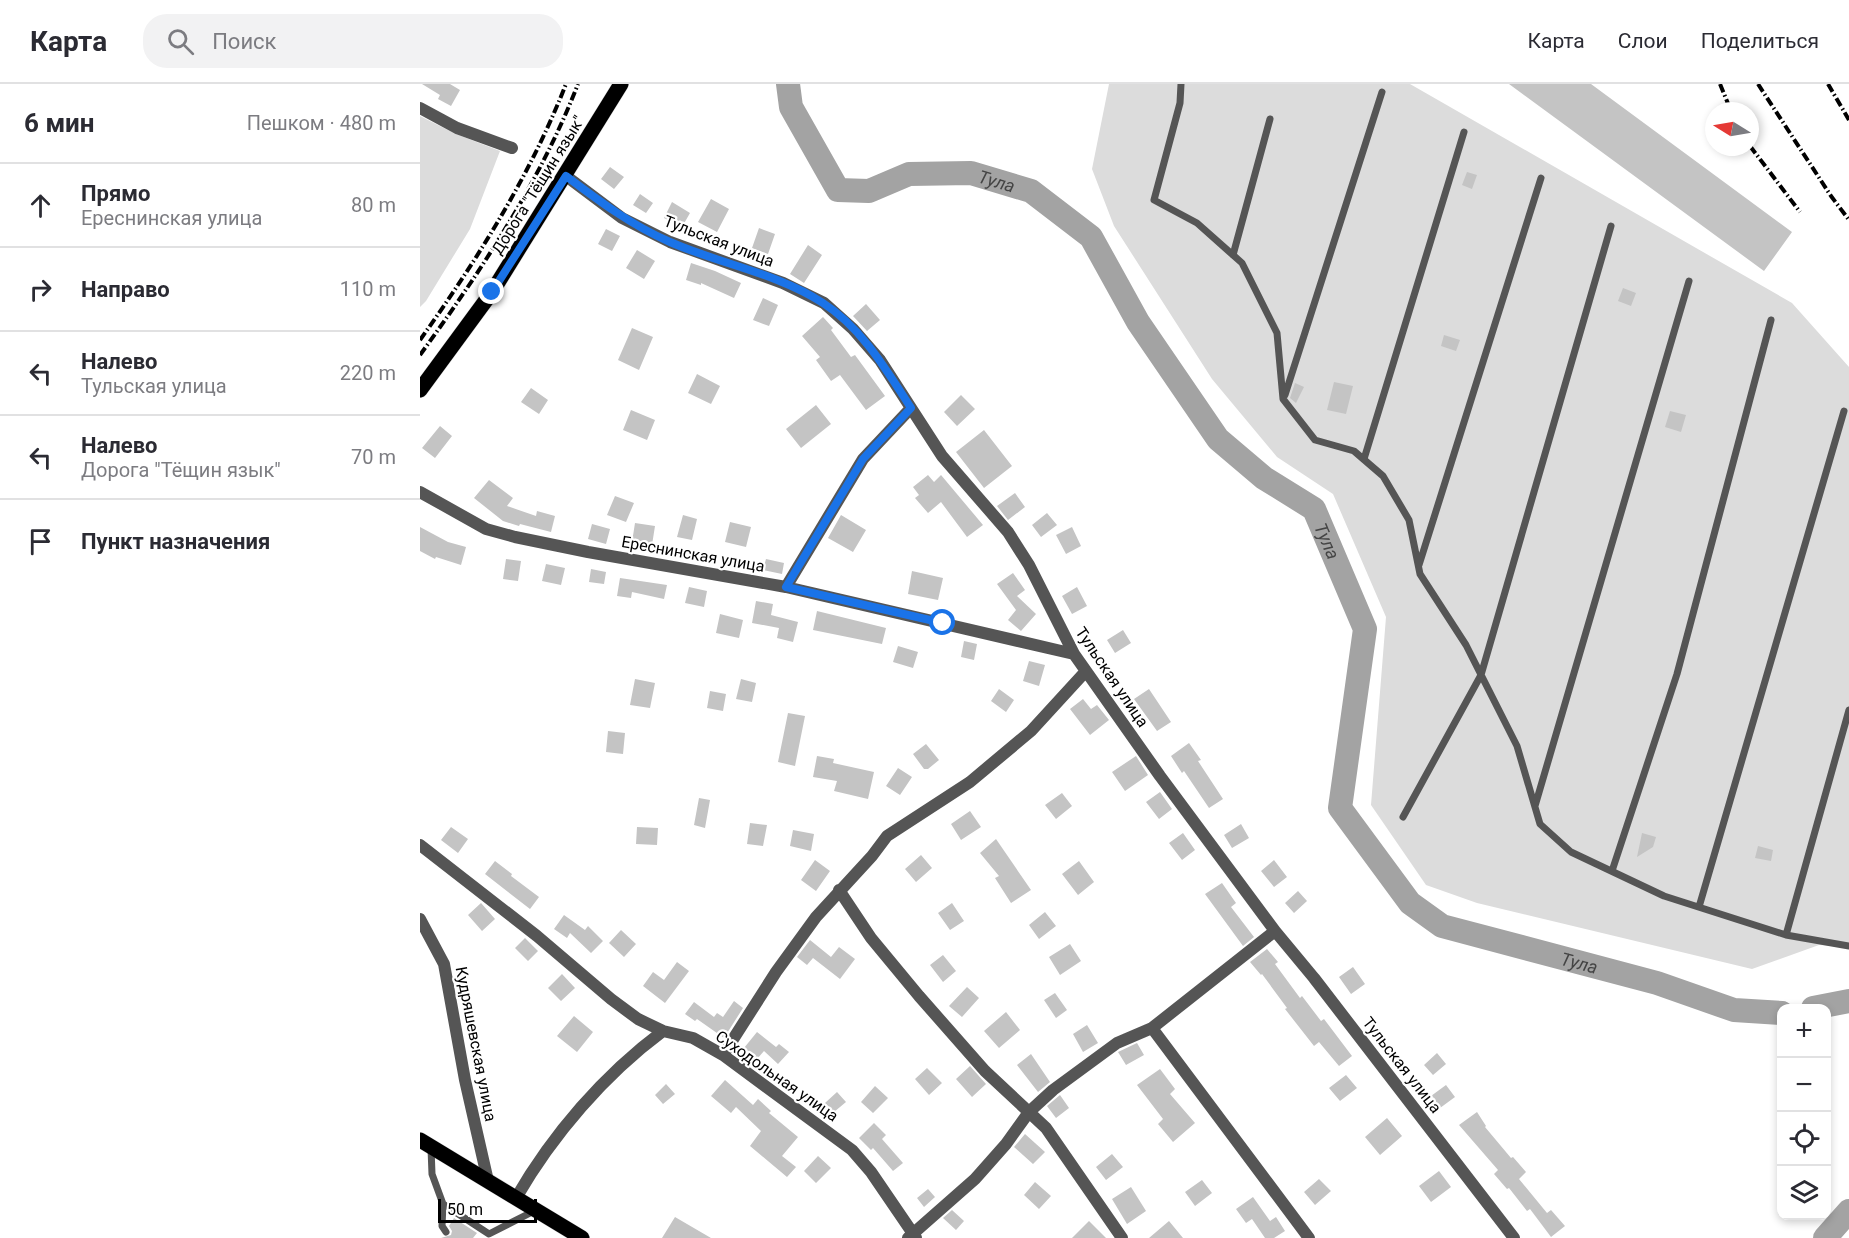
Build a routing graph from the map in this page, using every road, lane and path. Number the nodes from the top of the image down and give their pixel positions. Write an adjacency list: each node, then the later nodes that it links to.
1 (621, 84): 8 (main road, Дорога "Тёщин язык")
2 (1181, 84): 11 (lane)
3 (1382, 92): 15 (lane)
4 (420, 108): 7 (street)
5 (1270, 119): 11 (lane)
6 (1464, 132): 18 (lane)
7 (512, 148)
8 (566, 176): 14 (main road, Дорога "Тёщин язык"); 16 (street, Тульская улица)
9 (1541, 178): 20 (lane)
10 (1611, 226): 24 (lane)
11 (1233, 255): 15 (lane)
12 (1689, 281): 26 (lane)
13 (1771, 320): 29 (lane)
14 (420, 390)
15 (1283, 399): 18 (lane)
16 (911, 408): 21 (street); 22 (street, Тульская улица)
17 (1844, 411): 31 (lane)
18 (1364, 459): 20 (lane)
19 (420, 492): 21 (street, Ереснинская улица)
20 (1419, 567): 24 (lane)
21 (786, 587): 22 (street, Ереснинская улица)
22 (1074, 654): 23 (street, Тульская улица)
23 (1086, 671): 30 (street); 33 (street, Тульская улица)
24 (1481, 675): 26 (lane); 27 (lane)
25 (1849, 710): 34 (lane)
26 (1535, 807): 29 (lane)
27 (1404, 816)
28 (420, 845): 37 (street, Суходольная улица)
29 (1612, 872): 31 (lane)
30 (839, 890): 38 (street); 39 (street)
31 (1699, 907): 34 (lane)
32 (420, 919): 41 (street, Кудряшевская улица)
33 (1275, 931): 36 (street); 51 (street, Тульская улица)
34 (1786, 935): 35 (lane)
35 (1849, 946)
36 (1152, 1028): 39 (street); 50 (street)
37 (663, 1031): 38 (street, Суходольная улица); 42 (street)
38 (723, 1056): 47 (street, Суходольная улица)
39 (1029, 1112): 47 (street); 49 (street)
40 (425, 1142): 41 (main road); 43 (lane)
41 (488, 1181): 42 (main road)
42 (516, 1198): 44 (main road)
43 (443, 1204): 45 (lane); 46 (lane)
44 (537, 1210): 46 (lane); 48 (main road)
45 (446, 1232)
46 (486, 1236)
47 (912, 1237)
48 (582, 1238)
49 (1122, 1238)
50 (1309, 1238)
51 (1514, 1238)

